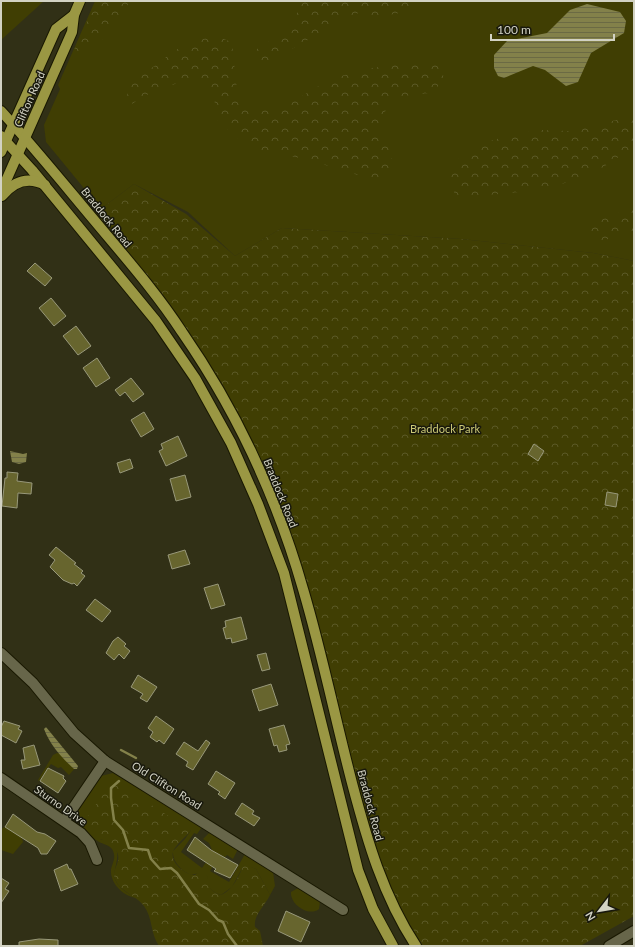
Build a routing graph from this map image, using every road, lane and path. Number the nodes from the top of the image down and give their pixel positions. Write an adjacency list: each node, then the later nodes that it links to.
1 (80, 1): 2 (main road, Clifton Road)
2 (74, 15): 4 (main road, Clifton Road); 5 (main road, Clifton Road)
3 (1, 111): 4 (main road, Braddock Road)
4 (13, 124): 5 (main road, Braddock Road); 6 (main road, Clifton Road)
5 (25, 136): 8 (main road, Clifton Road); 20 (main road, Braddock Road)
6 (3, 139): 7 (main road, Clifton Road); 8 (main road)
7 (1, 152)
8 (18, 154): 9 (main road); 10 (main road, Clifton Road)
9 (46, 186): 11 (main road); 19 (main road)
10 (1, 192)
11 (1, 198)
12 (1, 653): 13 (street, Old Clifton Road)
13 (105, 760): 15 (street); 17 (street, Old Clifton Road)
14 (1, 778): 15 (street, Sturno Drive)
15 (65, 820): 16 (street, Sturno Drive)
16 (97, 860)
17 (343, 910)
18 (634, 931): 21 (street)
19 (393, 946)
20 (416, 946)
21 (609, 946)

